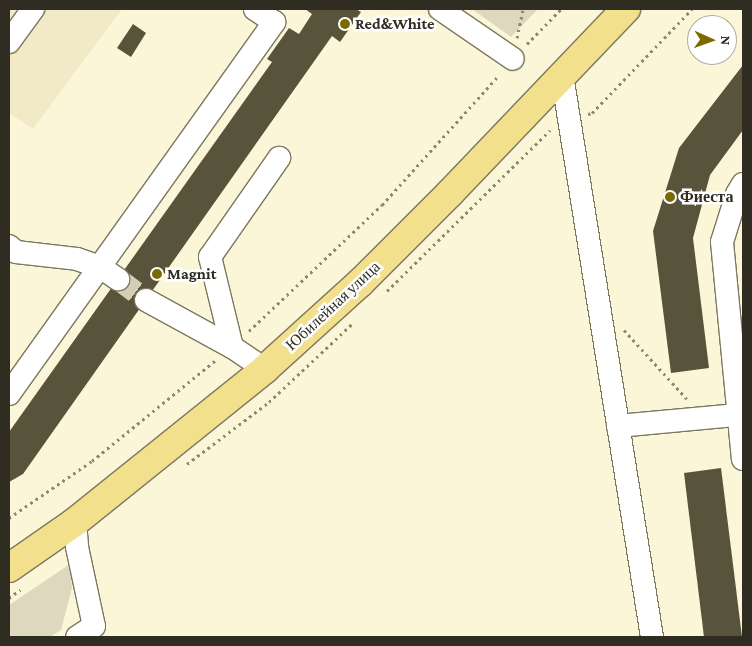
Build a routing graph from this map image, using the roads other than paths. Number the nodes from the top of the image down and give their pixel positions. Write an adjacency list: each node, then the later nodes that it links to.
1 (33, 9): 5 (lane)
2 (255, 9): 11 (lane)
3 (440, 9): 6 (lane)
4 (626, 9): 7 (main road, Юбилейная улица)
5 (9, 42)
6 (513, 59)
7 (562, 75): 14 (main road, Юбилейная улица); 17 (lane)
8 (280, 158): 13 (lane)
9 (743, 184): 16 (lane)
10 (11, 253): 11 (lane)
11 (109, 273): 15 (lane)
12 (146, 300): 13 (lane)
13 (232, 347): 14 (lane)
14 (265, 369): 19 (main road, Юбилейная улица)
15 (9, 394)
16 (737, 415): 17 (lane); 18 (lane)
17 (618, 426): 22 (lane)
18 (743, 459)
19 (75, 522): 20 (main road, Юбилейная улица); 21 (lane)
20 (9, 568)
21 (78, 637)
22 (652, 637)

